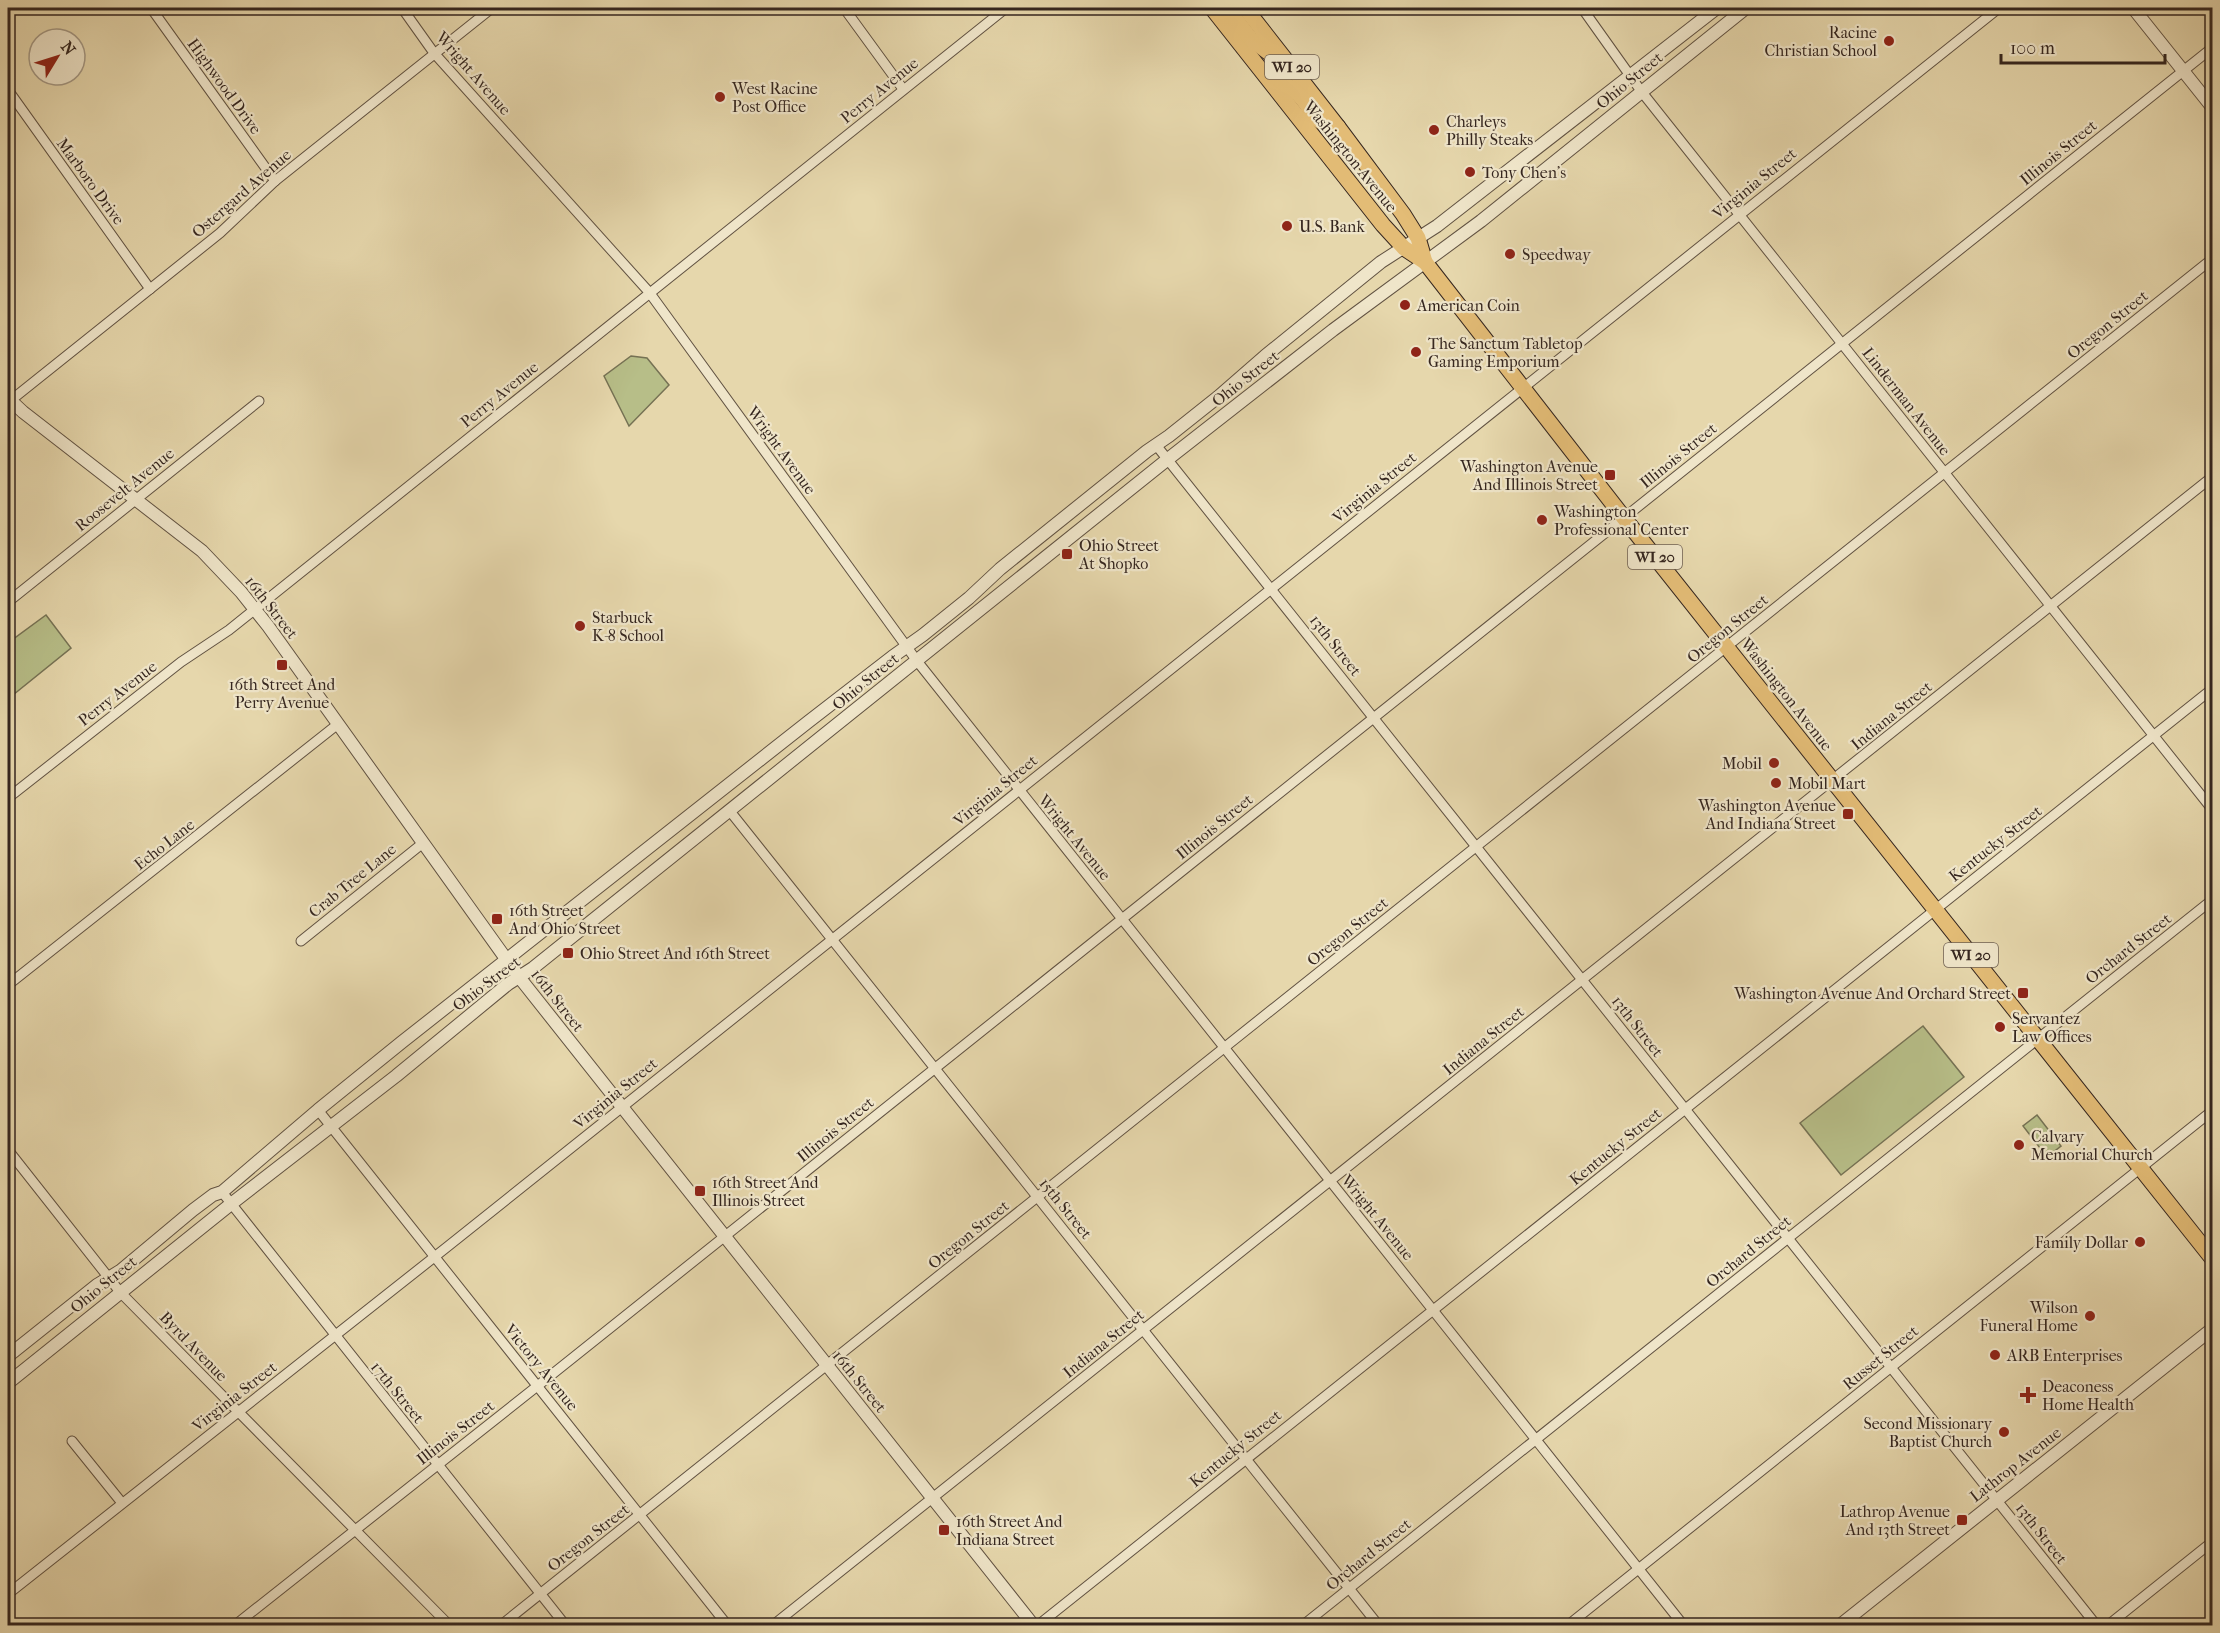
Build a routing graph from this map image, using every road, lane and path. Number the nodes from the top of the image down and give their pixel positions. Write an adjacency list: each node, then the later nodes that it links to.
1 (151, 8): 25 (street, Highwood Drive)
2 (402, 8): 15 (street, Wright Avenue)
3 (492, 8): 15 (street, Ostergard Avenue)
4 (844, 8): 20 (street)
5 (1006, 8): 20 (street, Perry Avenue)
6 (1212, 8): 16 (main road, Washington Avenue / WI 20)
7 (1227, 8): 18 (main road)
8 (1245, 8): 18 (main road, Washington Avenue / WI 20)
9 (1582, 8): 19 (street, Linderman Avenue)
10 (1717, 8): 19 (street, Ohio Street)
11 (1746, 8): 22 (street, Ohio Street)
12 (1999, 8): 26 (street, Virginia Street)
13 (2133, 8): 17 (street)
14 (2212, 48): 17 (street, Illinois Street)
15 (434, 54): 25 (street, Ostergard Avenue); 32 (street, Wright Avenue)
16 (1257, 64): 24 (main road); 28 (main road, Washington Avenue / WI 20)
17 (2184, 71): 23 (street); 33 (street, Illinois Street)
18 (1299, 76): 24 (main road, Washington Avenue / WI 20)
19 (1631, 77): 22 (street, Linderman Avenue); 27 (street, Ohio Street)
20 (903, 89): 32 (street, Perry Avenue)
21 (8, 90): 31 (street, Marboro Drive)
22 (1641, 92): 26 (street, Linderman Avenue); 30 (street, Ohio Street)
23 (2212, 107)
24 (1338, 127): 27 (main road, Washington Avenue / WI 20)
25 (275, 181): 31 (street, Ostergard Avenue)
26 (1739, 214): 33 (street, Linderman Avenue); 34 (street, Virginia Street)
27 (1418, 238): 28 (street, Ohio Street); 30 (main road, Washington Avenue / WI 20)
28 (1404, 248): 30 (main road, Washington Avenue / WI 20); 37 (street, Ohio Street)
29 (2212, 259): 39 (street, Oregon Street)
30 (1425, 262): 34 (main road, Washington Avenue / WI 20); 38 (street, Ohio Street)
31 (150, 289): 35 (street, Ostergard Avenue)
32 (649, 292): 46 (street, Perry Avenue); 47 (street, Wright Avenue)
33 (1842, 344): 39 (street, Linderman Avenue); 42 (street, Illinois Street)
34 (1523, 386): 42 (main road, Washington Avenue / WI 20); 43 (street, Virginia Street)
35 (9, 399): 41 (street, 16th Street)
36 (259, 400): 41 (street, Roosevelt Avenue)
37 (1156, 445): 38 (street, 13th Street); 47 (street, Ohio Street)
38 (1168, 459): 43 (street, 13th Street); 49 (street, Ohio Street)
39 (1945, 473): 45 (street, Linderman Avenue); 48 (street, Oregon Street)
40 (2212, 477): 45 (street, Indiana Street)
41 (136, 499): 44 (street, Roosevelt Avenue); 46 (street, 16th Street)
42 (1624, 518): 48 (main road, Washington Avenue / WI 20); 51 (street, Illinois Street)
43 (1271, 588): 51 (street, 13th Street); 57 (street, Virginia Street)
44 (8, 602)
45 (2051, 606): 54 (street, Linderman Avenue); 56 (street, Indiana Street)
46 (255, 609): 53 (street, 16th Street); 58 (street, Perry Avenue)
47 (906, 647): 49 (street, Wright Avenue); 52 (street, Ohio Street)
48 (1727, 648): 56 (main road, Washington Avenue / WI 20); 62 (street, Oregon Street)
49 (917, 661): 55 (street, Ohio Street); 57 (street, Wright Avenue)
50 (2212, 690): 54 (street, Kentucky Street)
51 (1374, 717): 62 (street, 13th Street); 65 (street, Illinois Street)
52 (808, 722): 55 (street); 68 (street, Ohio Street)
53 (338, 724): 61 (street, 16th Street); 71 (street, Echo Lane)
54 (2154, 736): 59 (street, Linderman Avenue); 64 (street, Kentucky Street)
55 (812, 744): 60 (street, Ohio Street)
56 (1833, 780): 64 (main road, Washington Avenue / WI 20); 70 (street, Indiana Street)
57 (1018, 790): 65 (street, Wright Avenue); 66 (street, Virginia Street)
58 (8, 798)
59 (2212, 809)
60 (729, 810): 66 (street, 15th Street); 69 (street, Ohio Street)
61 (423, 843): 67 (street, Crab Tree Lane); 68 (street, 16th Street)
62 (1477, 847): 70 (street, 13th Street); 73 (street, Oregon Street)
63 (2212, 900): 72 (street, Orchard Street)
64 (1936, 910): 72 (main road, Washington Avenue / WI 20); 76 (street, Kentucky Street)
65 (1121, 919): 73 (street, Wright Avenue); 74 (street, Illinois Street)
66 (832, 939): 74 (street, 15th Street); 75 (street, Virginia Street)
67 (301, 942)
68 (506, 960): 69 (street, 16th Street); 77 (street, Ohio Street)
69 (519, 977): 75 (street, 16th Street); 79 (street, Ohio Street)
70 (1583, 980): 76 (street, 13th Street); 82 (street, Indiana Street)
71 (8, 985)
72 (2038, 1039): 81 (main road, Washington Avenue / WI 20); 87 (street, Orchard Street)
73 (1224, 1048): 82 (street, Wright Avenue); 84 (street, Oregon Street)
74 (935, 1068): 84 (street, 15th Street); 86 (street, Illinois Street)
75 (621, 1108): 86 (street, 16th Street); 88 (street, Virginia Street)
76 (1685, 1109): 87 (street, 13th Street); 92 (street, Kentucky Street)
77 (318, 1110): 79 (street, Victory Avenue); 83 (street, Ohio Street)
78 (2212, 1111): 81 (street, Russet Street)
79 (332, 1127): 85 (street, Ohio Street); 88 (street, Victory Avenue)
80 (8, 1150): 90 (street, Byrd Avenue)
81 (2141, 1168): 89 (main road, Washington Avenue / WI 20); 98 (street, Russet Street)
82 (1330, 1181): 92 (street, Wright Avenue); 93 (street, Indiana Street)
83 (222, 1192): 85 (street, 17th Street); 90 (street, Ohio Street)
84 (1038, 1197): 93 (street, 15th Street); 97 (street, Oregon Street)
85 (231, 1204): 91 (street, Ohio Street); 95 (street, 17th Street)
86 (724, 1237): 97 (street, 16th Street); 100 (street, Illinois Street)
87 (1788, 1238): 98 (street, 13th Street); 102 (street, Orchard Street)
88 (435, 1257): 95 (street, Virginia Street); 100 (street, Victory Avenue)
89 (2212, 1258)
90 (108, 1278): 91 (street, Byrd Avenue); 96 (street, Ohio Street)
91 (120, 1292): 99 (street, Ohio Street); 101 (street, Byrd Avenue)
92 (1433, 1310): 102 (street, Wright Avenue); 104 (street, Kentucky Street)
93 (1143, 1329): 104 (street, 15th Street); 106 (street, Indiana Street)
94 (2212, 1329): 107 (street, Lathrop Avenue)
95 (334, 1336): 101 (street, Virginia Street); 105 (street, 17th Street)
96 (8, 1356)
97 (827, 1366): 106 (street, 16th Street); 109 (street, Oregon Street)
98 (1891, 1367): 107 (street, 13th Street); 112 (street, Russet Street)
99 (8, 1383)
100 (537, 1386): 105 (street, Illinois Street); 109 (street, Victory Avenue)
101 (238, 1412): 108 (street, Virginia Street); 110 (street, Byrd Avenue)
102 (1536, 1439): 112 (street, Wright Avenue); 113 (street, Orchard Street)
103 (72, 1441): 108 (street)
104 (1246, 1458): 113 (street, 15th Street); 122 (street, Kentucky Street)
105 (437, 1465): 110 (street, Illinois Street); 115 (street, 17th Street)
106 (932, 1498): 121 (street, Indiana Street); 122 (street, 16th Street)
107 (1997, 1500): 127 (street, Lathrop Avenue); 128 (street, 13th Street)
108 (122, 1503): 114 (street, Virginia Street)
109 (640, 1515): 115 (street, Oregon Street); 120 (street, Victory Avenue)
110 (355, 1530): 116 (street, Illinois Street); 117 (street, Byrd Avenue)
111 (2212, 1542): 129 (street)
112 (1639, 1568): 125 (street, Russet Street); 126 (street, Wright Avenue)
113 (1349, 1588): 123 (street, Orchard Street); 124 (street, 15th Street)
114 (8, 1594)
115 (540, 1594): 118 (street, Oregon Street); 119 (street, 17th Street)
116 (234, 1626)
117 (450, 1626)
118 (500, 1626)
119 (566, 1626)
120 (728, 1626)
121 (772, 1626)
122 (1035, 1626)
123 (1302, 1626)
124 (1380, 1626)
125 (1567, 1626)
126 (1684, 1626)
127 (1839, 1626)
128 (2097, 1626)
129 (2107, 1626)

